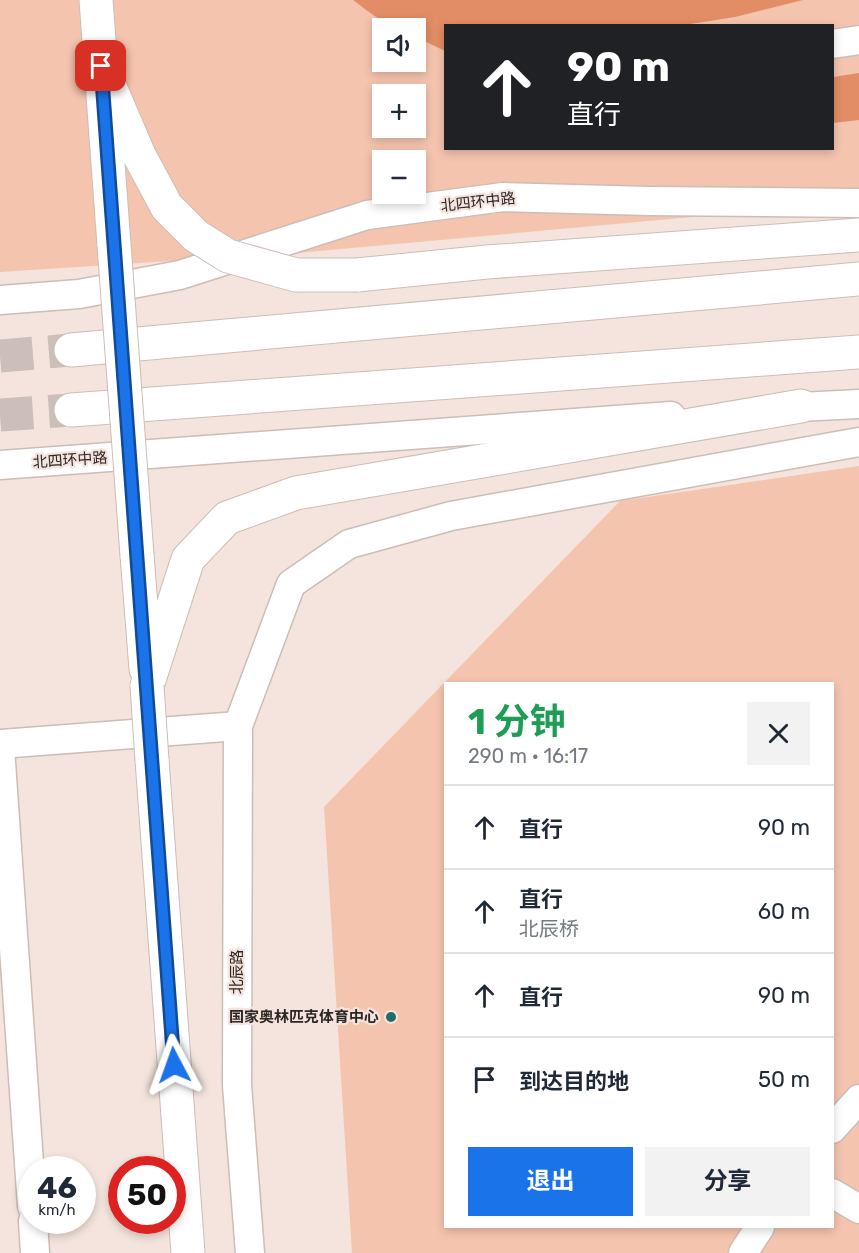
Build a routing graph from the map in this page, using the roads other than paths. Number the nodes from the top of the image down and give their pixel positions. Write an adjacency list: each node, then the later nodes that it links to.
1 (96, 0): 4 (main road)
2 (859, 40): 3 (street)
3 (834, 44)
4 (101, 66): 6 (main road, bridge); 16 (main road, bridge)
5 (859, 202): 8 (street, 北四环中路)
6 (859, 235)
7 (859, 279): 9 (main road)
8 (0, 300)
9 (71, 350)
10 (859, 352): 13 (main road)
11 (859, 404): 12 (street, 北四环中路)
12 (801, 406): 15 (street, 北四环中路); 16 (main road)
13 (71, 410)
14 (859, 442): 17 (street)
15 (0, 465)
16 (147, 686): 27 (main road, bridge)
17 (238, 726): 18 (street); 28 (street, 北辰路)
18 (0, 753): 21 (street)
19 (859, 1099): 20 (street)
20 (834, 1127)
21 (28, 1156)
22 (834, 1194): 23 (street)
23 (859, 1209)
24 (759, 1228): 29 (street)
25 (34, 1234): 26 (street)
26 (35, 1253)
27 (188, 1253)
28 (250, 1253)
29 (743, 1253)

